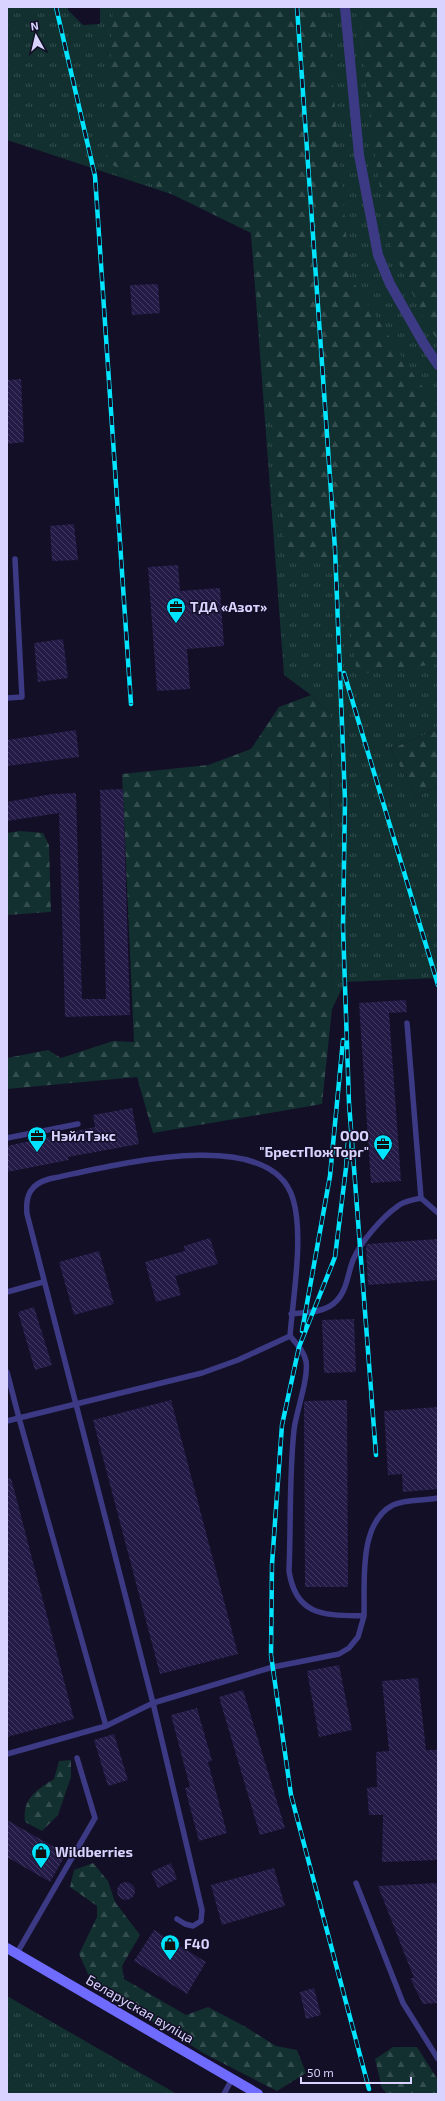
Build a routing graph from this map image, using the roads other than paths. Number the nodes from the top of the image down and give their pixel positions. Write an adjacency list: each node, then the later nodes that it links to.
1 (346, 7): 2 (street)
2 (438, 365)
3 (15, 558): 4 (lane)
4 (7, 698)
5 (407, 1023): 8 (lane)
6 (78, 1124): 7 (lane)
7 (7, 1138)
8 (421, 1198): 9 (lane); 12 (lane)
9 (438, 1213)
10 (43, 1282): 11 (lane); 12 (lane); 15 (lane)
11 (7, 1292)
12 (291, 1314): 13 (lane)
13 (290, 1336): 15 (lane); 19 (lane)
14 (7, 1372): 16 (lane)
15 (76, 1404): 16 (lane); 20 (lane)
16 (20, 1418): 17 (lane); 21 (lane)
17 (7, 1421)
18 (438, 1498): 19 (lane)
19 (364, 1616): 20 (lane)
20 (152, 1703): 21 (lane); 25 (lane)
21 (106, 1726): 22 (lane)
22 (7, 1754)
23 (77, 1758): 27 (lane)
24 (356, 1883): 28 (lane)
25 (177, 1919)
26 (7, 1948): 27 (main road, Беларуская вуліца)
27 (17, 1953): 29 (main road, Беларуская вуліца)
28 (438, 2059)
29 (232, 2079): 30 (lane); 31 (main road, Беларуская вуліца)
30 (224, 2094)
31 (258, 2094)

